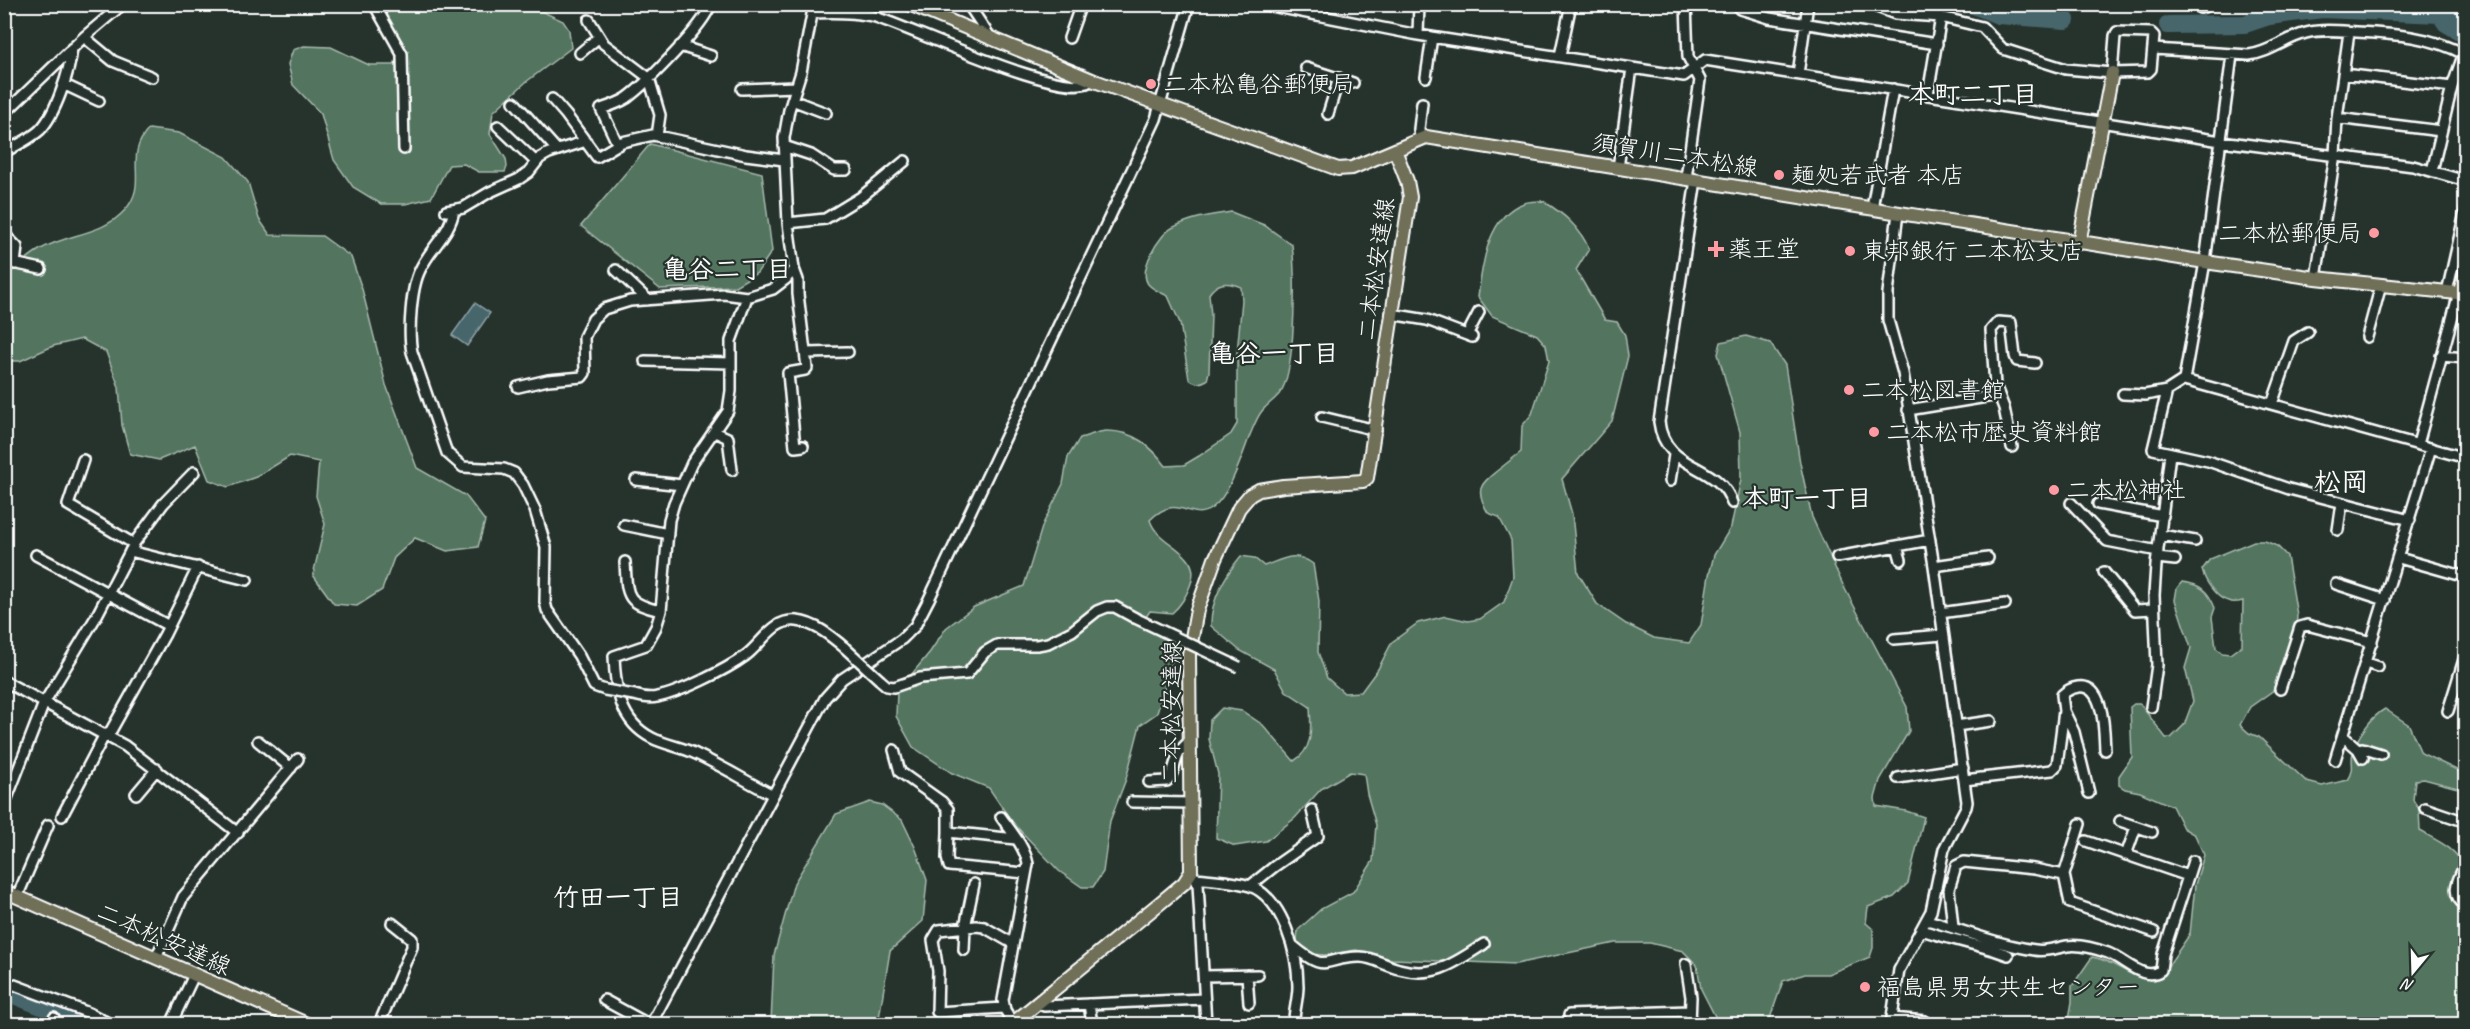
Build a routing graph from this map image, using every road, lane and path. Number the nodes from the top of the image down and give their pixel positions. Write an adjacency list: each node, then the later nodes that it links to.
1 (123, 4): 24 (street)
2 (374, 4): 75 (street)
3 (711, 4): 30 (street)
4 (909, 4): 26 (main road)
5 (968, 4): 26 (street)
6 (1082, 4): 28 (street)
7 (1189, 4): 61 (street)
8 (1261, 4): 23 (street)
9 (1419, 4): 23 (street)
10 (1571, 4): 37 (street)
11 (1686, 4): 40 (street)
12 (1740, 4): 21 (street)
13 (1808, 4): 21 (street)
14 (1869, 4): 19 (street)
15 (1925, 4): 19 (street)
16 (2212, 4): 17 (street)
17 (2200, 8)
18 (813, 9): 48 (street); 51 (street)
19 (1941, 17): 29 (street); 41 (street)
20 (589, 20): 25 (street)
21 (1805, 23): 29 (street); 42 (street)
22 (2349, 32): 34 (street); 35 (street); 43 (street)
23 (1418, 35): 27 (street)
24 (84, 37): 31 (street); 44 (street)
25 (599, 37): 33 (street); 46 (street)
26 (990, 37): 48 (main road)
27 (1432, 37): 37 (street); 45 (street)
28 (1069, 38)
29 (1937, 44): 55 (street)
30 (680, 46): 36 (street); 46 (street)
31 (72, 48): 50 (street); 63 (street)
32 (2154, 49): 35 (street); 41 (street); 41 (street)
33 (580, 53)
34 (2464, 54): 52 (street)
35 (2232, 55): 72 (street)
36 (711, 56)
37 (1560, 56): 39 (street)
38 (1306, 68): 47 (street)
39 (1632, 68): 40 (street); 83 (street)
40 (1694, 68): 42 (street); 86 (street)
41 (2112, 73): 66 (main road)
42 (1798, 74): 54 (street)
43 (2343, 74): 52 (street); 65 (street)
44 (152, 77)
45 (1426, 77)
46 (649, 78): 69 (street); 73 (street)
47 (1339, 78): 49 (street); 64 (street)
48 (1092, 80): 61 (main road)
49 (1353, 83)
50 (65, 85): 58 (street); 78 (street)
51 (796, 87): 53 (street); 57 (street)
52 (2452, 87): 68 (street)
53 (742, 89)
54 (1893, 89): 55 (street); 88 (street)
55 (1928, 94): 66 (street)
56 (552, 99): 71 (street)
57 (792, 100): 62 (street); 74 (street)
58 (99, 101)
59 (514, 102): 76 (street)
60 (1422, 103): 70 (street)
61 (1160, 105): 77 (main road); 210 (street)
62 (826, 113)
63 (4, 114)
64 (1328, 114)
65 (2337, 118): 68 (street); 79 (street)
66 (2102, 121): 72 (street); 93 (main road)
67 (498, 126): 82 (street)
68 (2440, 131): 85 (street)
69 (657, 136): 73 (street); 80 (street)
70 (1420, 138): 77 (main road); 83 (main road, 須賀川二本松線)
71 (585, 141): 73 (street); 76 (street)
72 (2221, 141): 79 (street); 95 (street)
73 (618, 145)
74 (784, 146): 80 (street); 84 (street)
75 (404, 149)
76 (557, 150): 82 (street)
77 (1395, 150): 107 (main road, 二本松安達線)
78 (4, 152)
79 (2335, 154): 85 (street); 101 (street)
80 (784, 160): 91 (street)
81 (905, 161): 91 (street)
82 (536, 162): 181 (street, bridge)
83 (1618, 168): 86 (main road, 須賀川二本松線)
84 (846, 170)
85 (2432, 171): 87 (street)
86 (1691, 179): 88 (main road, 須賀川二本松線); 132 (street)
87 (2466, 181)
88 (1872, 208): 90 (main road, 須賀川二本松線)
89 (2466, 208): 103 (street)
90 (1898, 213): 93 (main road, 須賀川二本松線); 123 (street)
91 (788, 223): 98 (street)
92 (4, 234): 96 (street)
93 (2079, 243): 95 (main road, 須賀川二本松線)
94 (4, 261): 96 (street)
95 (2205, 262): 101 (main road, 須賀川二本松線); 117 (street)
96 (15, 264): 97 (street)
97 (41, 269)
98 (794, 269): 104 (street); 111 (street)
99 (616, 270): 105 (street)
100 (2466, 273): 103 (main road)
101 (2316, 278): 102 (main road, 須賀川二本松線)
102 (2381, 285): 103 (main road, 須賀川二本松線); 109 (street)
103 (2457, 293): 112 (street)
104 (747, 297): 105 (street); 115 (street)
105 (648, 300): 118 (street)
106 (1479, 312): 107 (street)
107 (1391, 315): 125 (main road, 二本松安達線)
108 (2308, 332): 122 (street)
109 (2367, 338)
110 (848, 352): 111 (street)
111 (807, 353): 128 (street)
112 (2441, 356): 113 (street); 127 (street)
113 (2466, 358)
114 (645, 362): 115 (street)
115 (731, 363): 126 (street)
116 (2035, 363): 121 (street)
117 (2184, 380): 119 (street); 122 (street)
118 (518, 387)
119 (2167, 391): 120 (street); 131 (street)
120 (2123, 394)
121 (1999, 395): 123 (street); 129 (street)
122 (2272, 404): 127 (street)
123 (1908, 410): 150 (street)
124 (1322, 417): 125 (street)
125 (1376, 430): 194 (main road, 二本松安達線)
126 (715, 432): 135 (street); 139 (street)
127 (2418, 444): 130 (street)
128 (803, 446)
129 (2012, 447)
130 (2431, 448): 133 (street); 145 (street)
131 (2170, 454): 140 (street); 144 (street)
132 (1674, 455): 138 (street); 141 (street)
133 (2466, 458)
134 (83, 460): 153 (street)
135 (732, 470)
136 (194, 472): 153 (street)
137 (636, 480): 139 (street)
138 (1670, 481)
139 (682, 484): 148 (street)
140 (2342, 502): 145 (street); 147 (street)
141 (1732, 503)
142 (2071, 503): 154 (street)
143 (2098, 504): 144 (street)
144 (2163, 516): 149 (street)
145 (2410, 520): 158 (street)
146 (624, 525): 148 (street)
147 (2338, 530)
148 (668, 534): 172 (street)
149 (2161, 535): 151 (street); 154 (street)
150 (1930, 540): 152 (street); 162 (street)
151 (2195, 541)
152 (1897, 546): 156 (street); 159 (street)
153 (132, 548): 163 (street); 168 (street)
154 (2158, 554): 160 (street); 171 (street)
155 (36, 555): 168 (street)
156 (1837, 557)
157 (1988, 558): 162 (street)
158 (2399, 558): 165 (street); 169 (street)
159 (1901, 560)
160 (2175, 560)
161 (625, 562): 172 (street)
162 (1934, 566): 173 (street)
163 (198, 567): 166 (street); 174 (street)
164 (2104, 572): 171 (street)
165 (2466, 577)
166 (246, 580)
167 (2336, 584): 169 (street)
168 (108, 593): 174 (street); 185 (street)
169 (2385, 600): 177 (street)
170 (2006, 604): 173 (street)
171 (2154, 609): 186 (street)
172 (661, 611): 210 (street)
173 (1940, 613): 175 (street)
174 (169, 626): 191 (street)
175 (1943, 635): 176 (street); 190 (street)
176 (1894, 639)
177 (2372, 642): 179 (street); 184 (street)
178 (2466, 653): 180 (street)
179 (2366, 663): 182 (street); 192 (street)
180 (2464, 666): 188 (street)
181 (1239, 667)
182 (2378, 667)
183 (4, 681): 185 (street)
184 (2280, 688)
185 (44, 703): 191 (street); 213 (street)
186 (2151, 707)
187 (2064, 711): 197 (street); 206 (street); 208 (street)
188 (2448, 711)
189 (1991, 721): 190 (street)
190 (1956, 726): 203 (street)
191 (106, 735): 204 (street); 216 (street)
192 (2343, 736): 195 (street); 201 (street)
193 (258, 741): 202 (street)
194 (1189, 742): 207 (street); 212 (main road, 二本松安達線)
195 (2358, 749): 198 (street); 199 (street)
196 (894, 750): 223 (street)
197 (2105, 750)
198 (2381, 754)
199 (2363, 758)
200 (298, 759): 202 (street)
201 (2335, 760)
202 (291, 768): 225 (street)
203 (1963, 768): 205 (street); 206 (street)
204 (157, 769): 209 (street); 225 (street)
205 (1898, 778)
206 (1964, 780): 240 (street)
207 (1149, 782)
208 (2089, 792)
209 (136, 794)
210 (772, 795): 274 (street)
211 (1132, 802): 212 (street)
212 (1191, 803): 232 (main road, 二本松安達線)
213 (4, 806)
214 (2425, 808): 219 (street)
215 (1312, 810): 236 (street)
216 (62, 816)
217 (1000, 817): 226 (street)
218 (2120, 821): 222 (street)
219 (2466, 822)
220 (48, 825): 238 (street)
221 (2080, 825): 233 (street)
222 (2136, 827): 224 (street); 228 (street)
223 (948, 832): 226 (street); 231 (street)
224 (2152, 832)
225 (238, 833): 253 (street)
226 (1016, 839): 231 (street)
227 (2086, 841): 228 (street)
228 (2126, 855): 234 (street)
229 (2193, 861): 234 (street)
230 (2466, 862): 239 (street)
231 (1026, 873): 247 (street)
232 (1193, 875): 236 (street); 258 (street); 262 (main road)
233 (2064, 875): 243 (street); 245 (street)
234 (2188, 876): 243 (street)
235 (974, 884): 242 (street)
236 (1250, 886): 249 (street)
237 (4, 891): 238 (main road, 二本松安達線)
238 (17, 897): 253 (main road, 二本松安達線)
239 (2466, 906)
240 (1927, 920): 243 (street); 244 (street)
241 (392, 923): 273 (street)
242 (965, 927): 247 (street); 251 (street); 265 (street)
243 (1953, 927)
244 (1922, 930): 246 (street); 269 (street)
245 (2154, 932)
246 (1939, 936): 250 (street); 252 (street)
247 (1012, 943): 265 (street)
248 (1484, 944): 249 (street)
249 (1292, 945): 268 (street)
250 (1937, 947)
251 (964, 950)
252 (2008, 955)
253 (156, 958): 255 (main road, 二本松安達線)
254 (1686, 964): 266 (street)
255 (194, 975): 271 (street); 272 (main road, 二本松安達線)
256 (1247, 975): 257 (street); 258 (street); 264 (street)
257 (1258, 975)
258 (1203, 976): 260 (street)
259 (4, 981): 270 (street)
260 (1204, 999): 263 (street); 277 (street)
261 (604, 1000): 274 (street)
262 (1039, 1003): 263 (street); 275 (main road)
263 (1089, 1004): 276 (street)
264 (1249, 1004)
265 (1004, 1008): 275 (street)
266 (1690, 1011): 267 (street); 278 (street)
267 (1569, 1015)
268 (1294, 1018)
269 (1892, 1021): 279 (street)
270 (110, 1024)
271 (171, 1024)
272 (307, 1024)
273 (379, 1024)
274 (650, 1024)
275 (1012, 1024)
276 (1092, 1024)
277 (1206, 1024)
278 (1690, 1024)
279 (1929, 1024)

